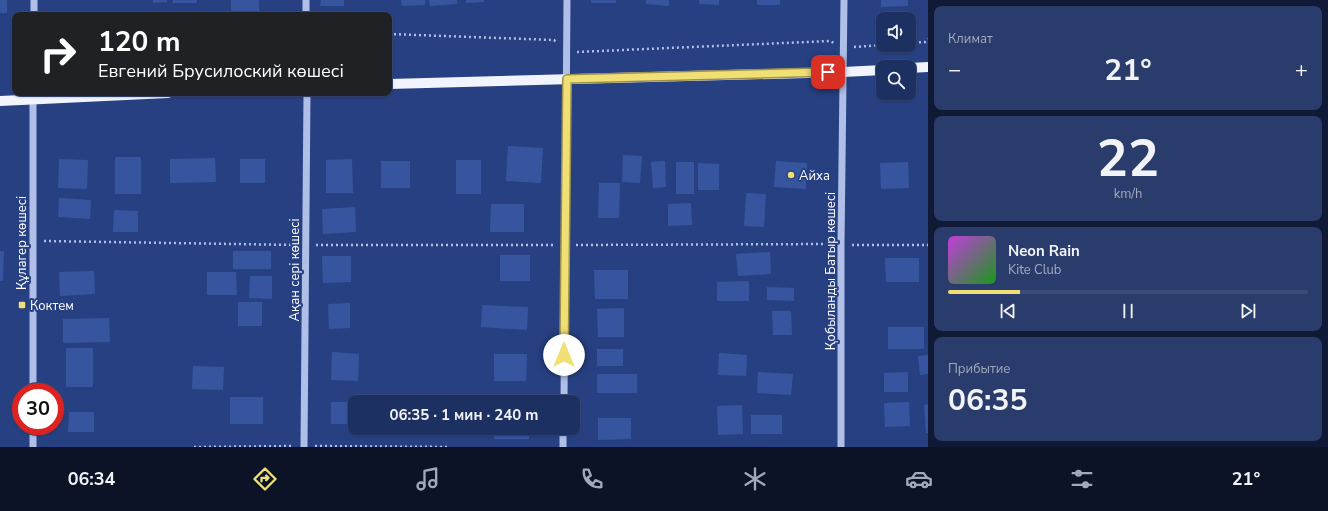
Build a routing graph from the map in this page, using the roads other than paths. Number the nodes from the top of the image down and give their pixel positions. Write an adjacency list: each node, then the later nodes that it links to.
1 (34, 0): 5 (street)
2 (306, 0): 6 (street)
3 (568, 0): 11 (street)
4 (844, 0): 10 (street, Қобыланды Батыр көшесі)
5 (34, 12)
6 (306, 12)
7 (928, 67): 8 (main road)
8 (916, 68)
9 (876, 70): 10 (main road)
10 (843, 72): 11 (main road); 23 (street, Қобыланды Батыр көшесі)
11 (567, 79): 12 (main road); 17 (street)
12 (392, 84)
13 (33, 96): 15 (main road); 16 (street, Құлагер көшесі)
14 (307, 96): 20 (street, Ақан сері көшесі)
15 (0, 101)
16 (33, 383)
17 (564, 395)
18 (33, 435): 21 (street)
19 (563, 435): 22 (street)
20 (304, 446)
21 (33, 447)
22 (563, 447)
23 (841, 447)

